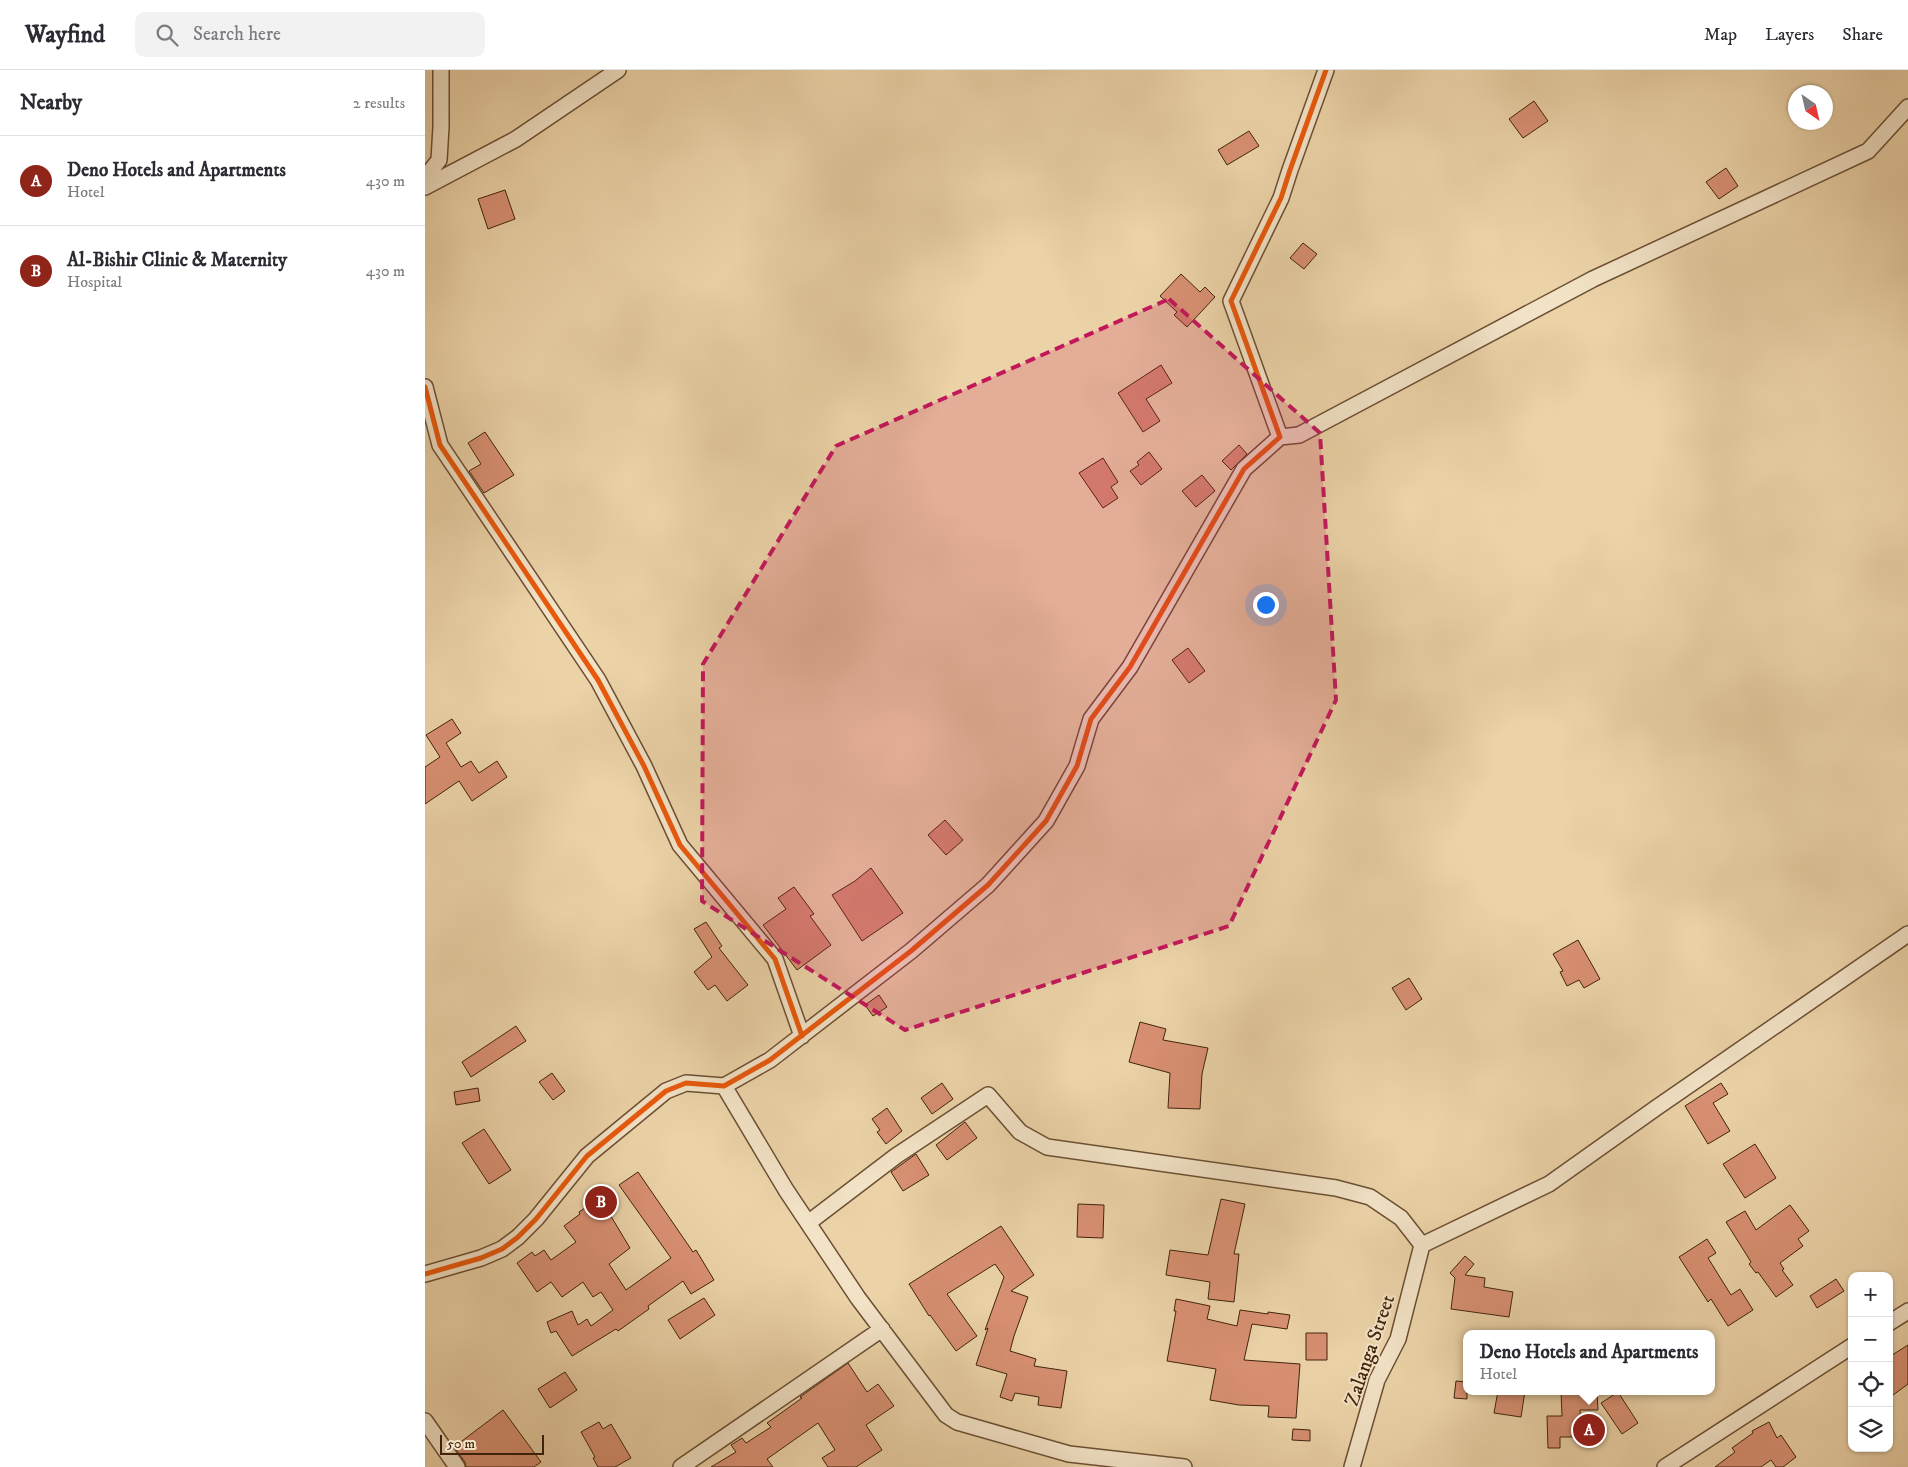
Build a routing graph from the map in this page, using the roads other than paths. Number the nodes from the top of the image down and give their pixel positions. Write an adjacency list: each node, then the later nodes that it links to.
1 (441, 70): 5 (street)
2 (618, 70): 6 (street)
3 (1325, 70): 8 (street)
4 (1908, 107): 8 (street)
5 (427, 171)
6 (425, 187)
7 (425, 387): 10 (street)
8 (1280, 437): 10 (street)
9 (1908, 934): 13 (street)
10 (802, 1036): 11 (street)
11 (724, 1086): 12 (street); 14 (street)
12 (808, 1223): 13 (street); 17 (street)
13 (1422, 1245): 24 (street, Zalanga Street)
14 (425, 1274)
15 (1908, 1311): 16 (street)
16 (1893, 1320)
17 (882, 1329): 20 (street); 22 (street)
18 (1848, 1349): 25 (street)
19 (425, 1421): 21 (street)
20 (1066, 1460): 23 (street)
21 (457, 1467)
22 (681, 1467)
23 (1184, 1467)
24 (1352, 1467)
25 (1665, 1467)

